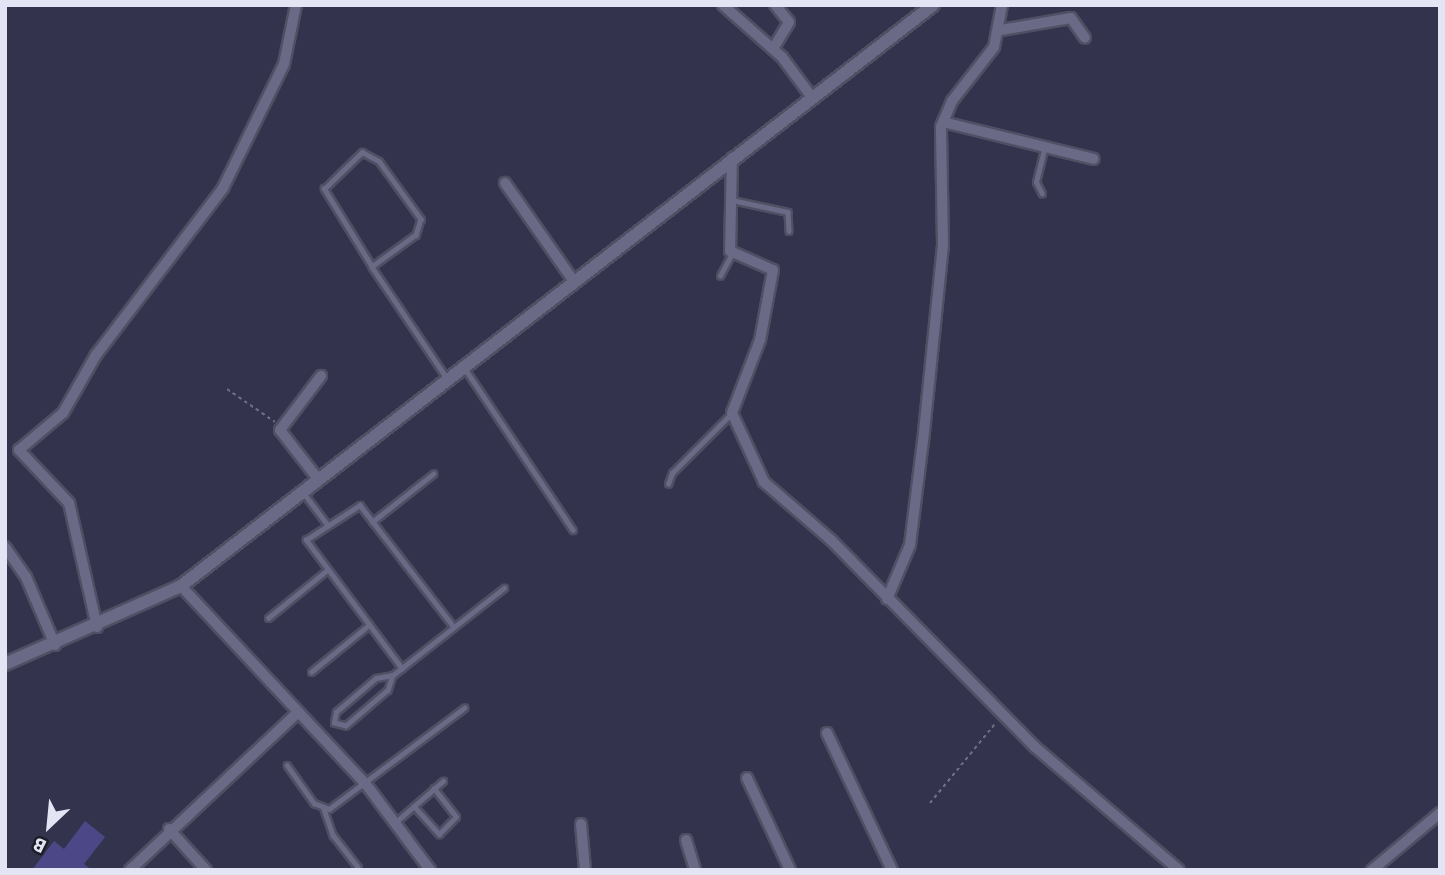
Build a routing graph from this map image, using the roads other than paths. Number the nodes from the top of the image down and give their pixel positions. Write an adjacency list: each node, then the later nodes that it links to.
1 (296, 5): 41 (street)
2 (723, 5): 8 (street)
3 (775, 5): 8 (street)
4 (932, 5): 9 (street)
5 (1002, 5): 6 (street)
6 (1001, 30): 7 (street); 10 (street)
7 (1085, 37)
8 (773, 49): 9 (street)
9 (811, 96): 12 (street)
10 (943, 122): 11 (street); 37 (street)
11 (1045, 146): 13 (street); 15 (lane)
12 (732, 156): 16 (street); 21 (street)
13 (1094, 159)
14 (505, 183): 21 (street)
15 (1042, 194)
16 (732, 200): 17 (lane); 18 (street)
17 (789, 231)
18 (732, 253): 20 (lane); 25 (street)
19 (372, 267): 19 (lane); 24 (lane)
20 (720, 276)
21 (573, 280): 22 (street)
22 (464, 366): 24 (street); 32 (lane)
23 (321, 376): 27 (street)
24 (447, 379): 27 (street)
25 (732, 413): 28 (lane); 37 (street)
26 (433, 474): 30 (lane)
27 (318, 479): 29 (street)
28 (668, 484)
29 (302, 491): 31 (lane); 35 (street)
30 (372, 522): 31 (lane); 40 (lane)
31 (327, 524): 34 (lane)
32 (573, 530)
33 (5, 547): 42 (street)
34 (326, 571): 38 (lane); 39 (lane)
35 (181, 586): 41 (street); 48 (street)
36 (504, 588): 40 (lane)
37 (887, 599): 70 (street)
38 (268, 618)
39 (369, 625): 44 (lane); 45 (lane)
40 (454, 627): 44 (lane)
41 (98, 628): 42 (street)
42 (55, 645): 43 (street)
43 (5, 664)
44 (402, 669): 46 (lane)
45 (311, 672)
46 (393, 675): 46 (lane)
47 (464, 708): 53 (lane)
48 (297, 713): 53 (street); 60 (street)
49 (827, 733): 69 (street)
50 (287, 765): 56 (lane)
51 (747, 778): 68 (street)
52 (443, 782): 54 (lane)
53 (365, 783): 56 (lane); 58 (street)
54 (434, 789): 55 (lane); 55 (lane)
55 (414, 806): 58 (lane)
56 (324, 809): 62 (lane)
57 (1440, 813): 71 (street)
58 (397, 821): 65 (street)
59 (581, 824): 66 (street)
60 (169, 829): 63 (street); 64 (street)
61 (685, 840): 67 (street)
62 (358, 867)
63 (130, 870)
64 (206, 870)
65 (430, 870)
66 (585, 870)
67 (695, 870)
68 (790, 870)
69 (892, 870)
70 (1179, 870)
71 (1372, 870)

